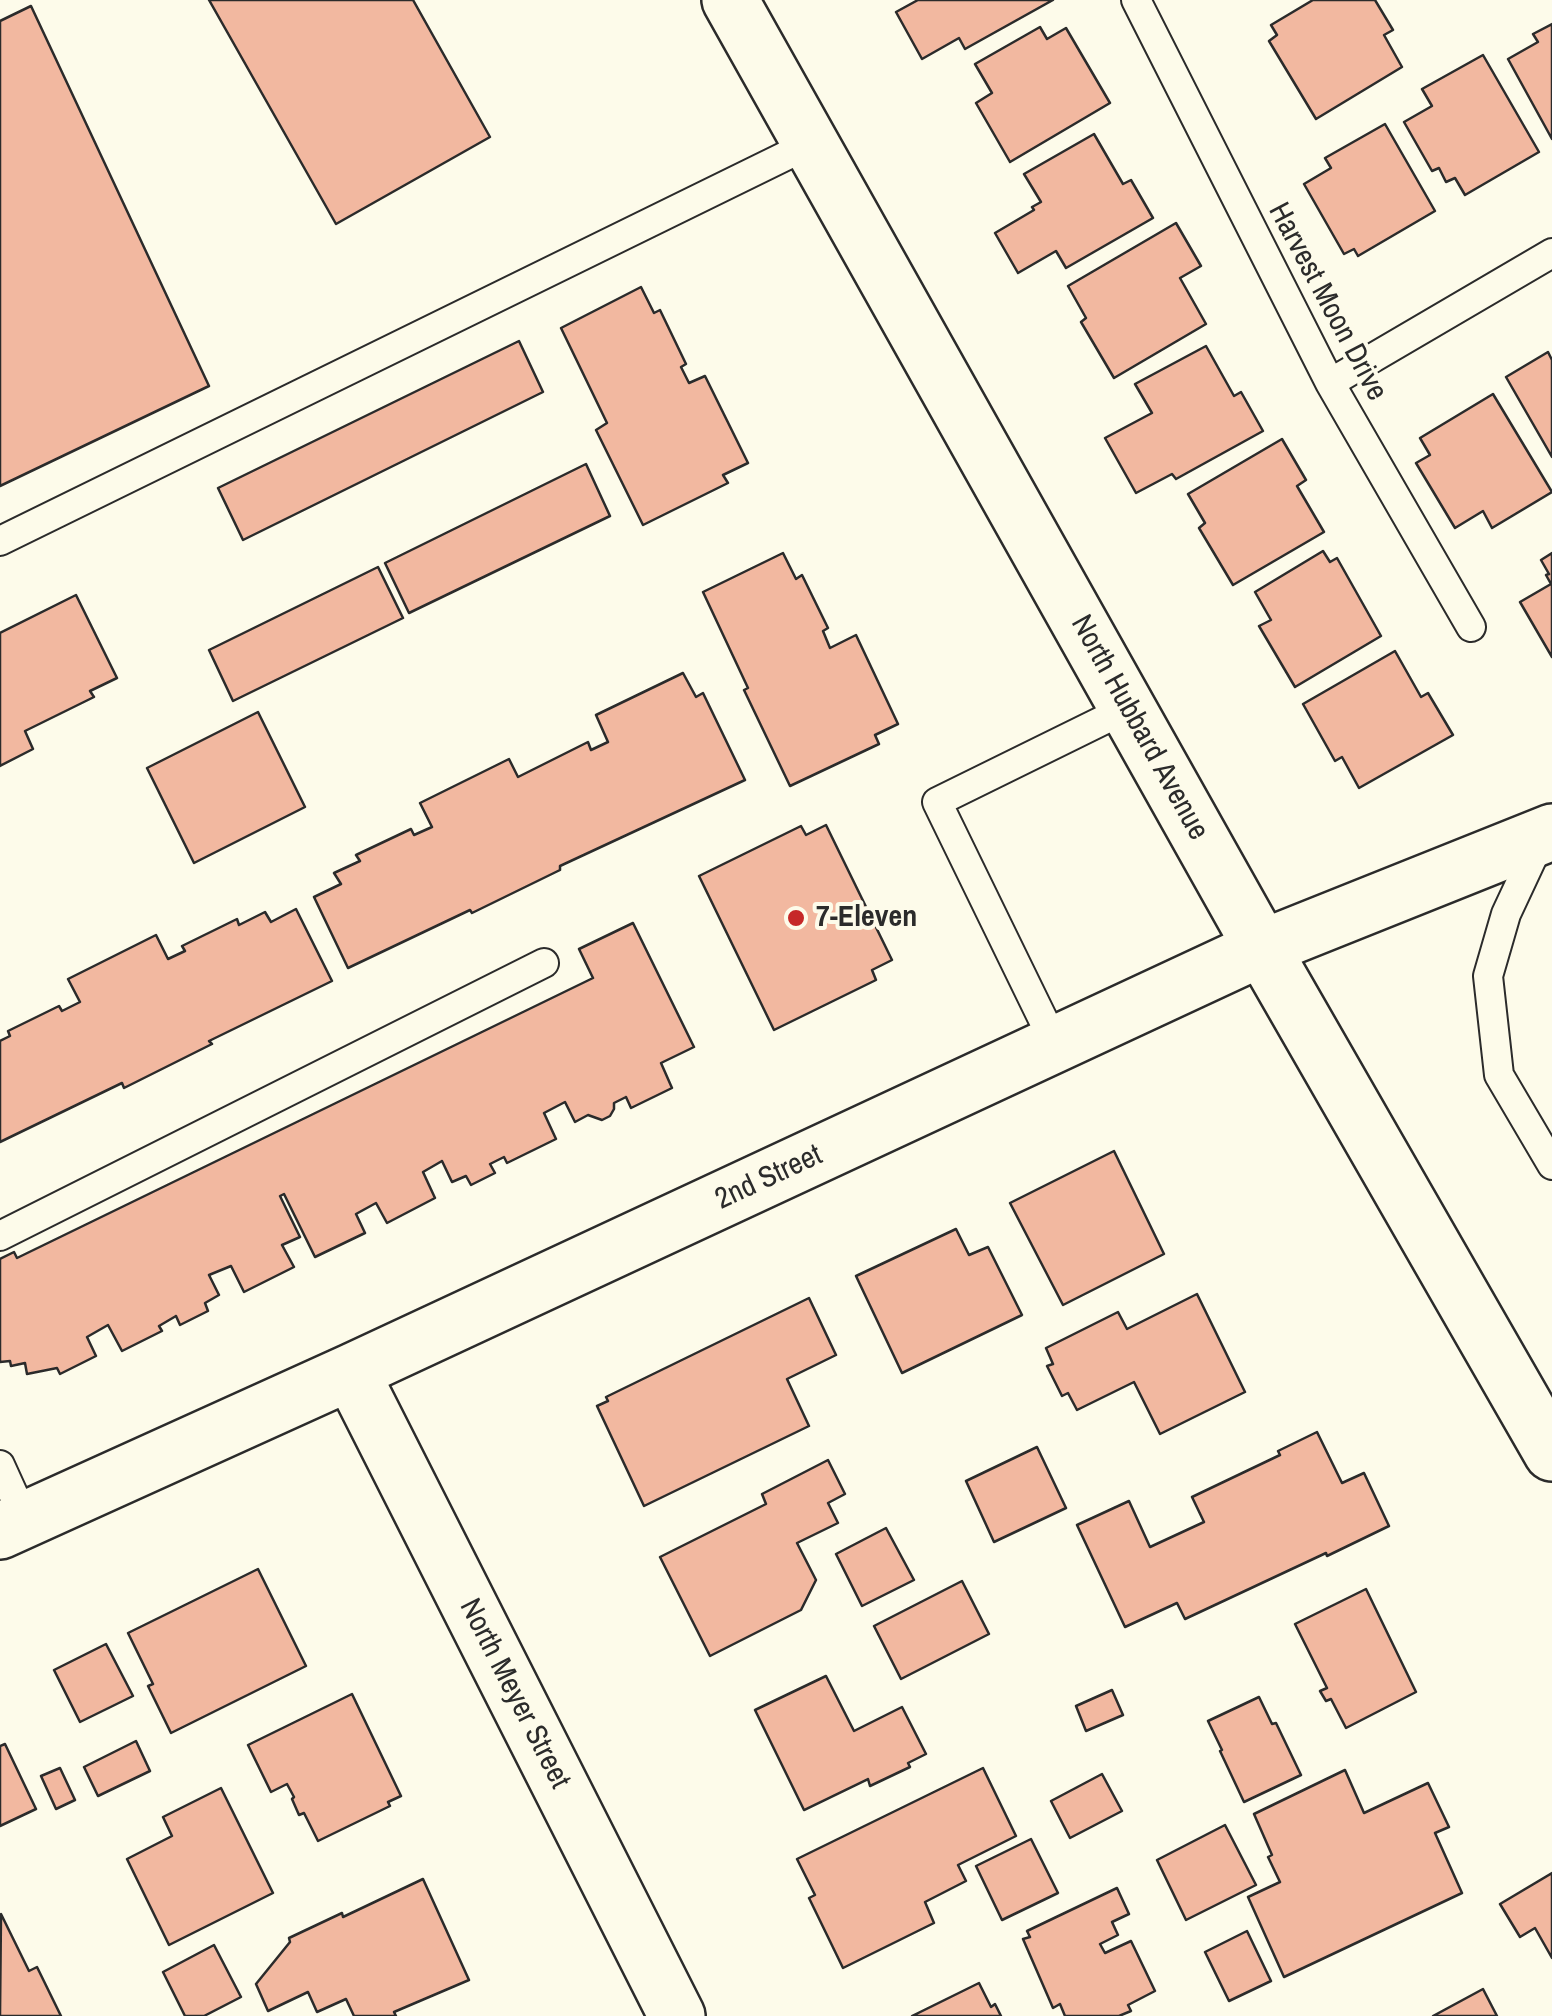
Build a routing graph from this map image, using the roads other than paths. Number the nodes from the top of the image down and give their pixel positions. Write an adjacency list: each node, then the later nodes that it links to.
1 (730, 0): 3 (street, North Hubbard Avenue)
2 (1136, 0): 5 (lane, Harvest Moon Drive)
3 (812, 143): 6 (lane); 8 (street, North Hubbard Avenue)
4 (1552, 253): 5 (lane)
5 (1330, 383): 7 (lane, Harvest Moon Drive)
6 (0, 542)
7 (1471, 627)
8 (1128, 708): 10 (street, North Hubbard Avenue); 12 (lane)
9 (1547, 834): 10 (street, 2nd Street); 13 (lane)
10 (1262, 948): 12 (street, 2nd Street); 16 (street, North Hubbard Avenue)
11 (544, 963): 14 (lane)
12 (1055, 1044): 15 (street, 2nd Street)
13 (1552, 1165)
14 (0, 1236)
15 (350, 1372): 18 (street, 2nd Street); 19 (street, North Meyer Street)
16 (1552, 1453)
17 (0, 1465): 18 (lane)
18 (12, 1526)
19 (676, 2016)

